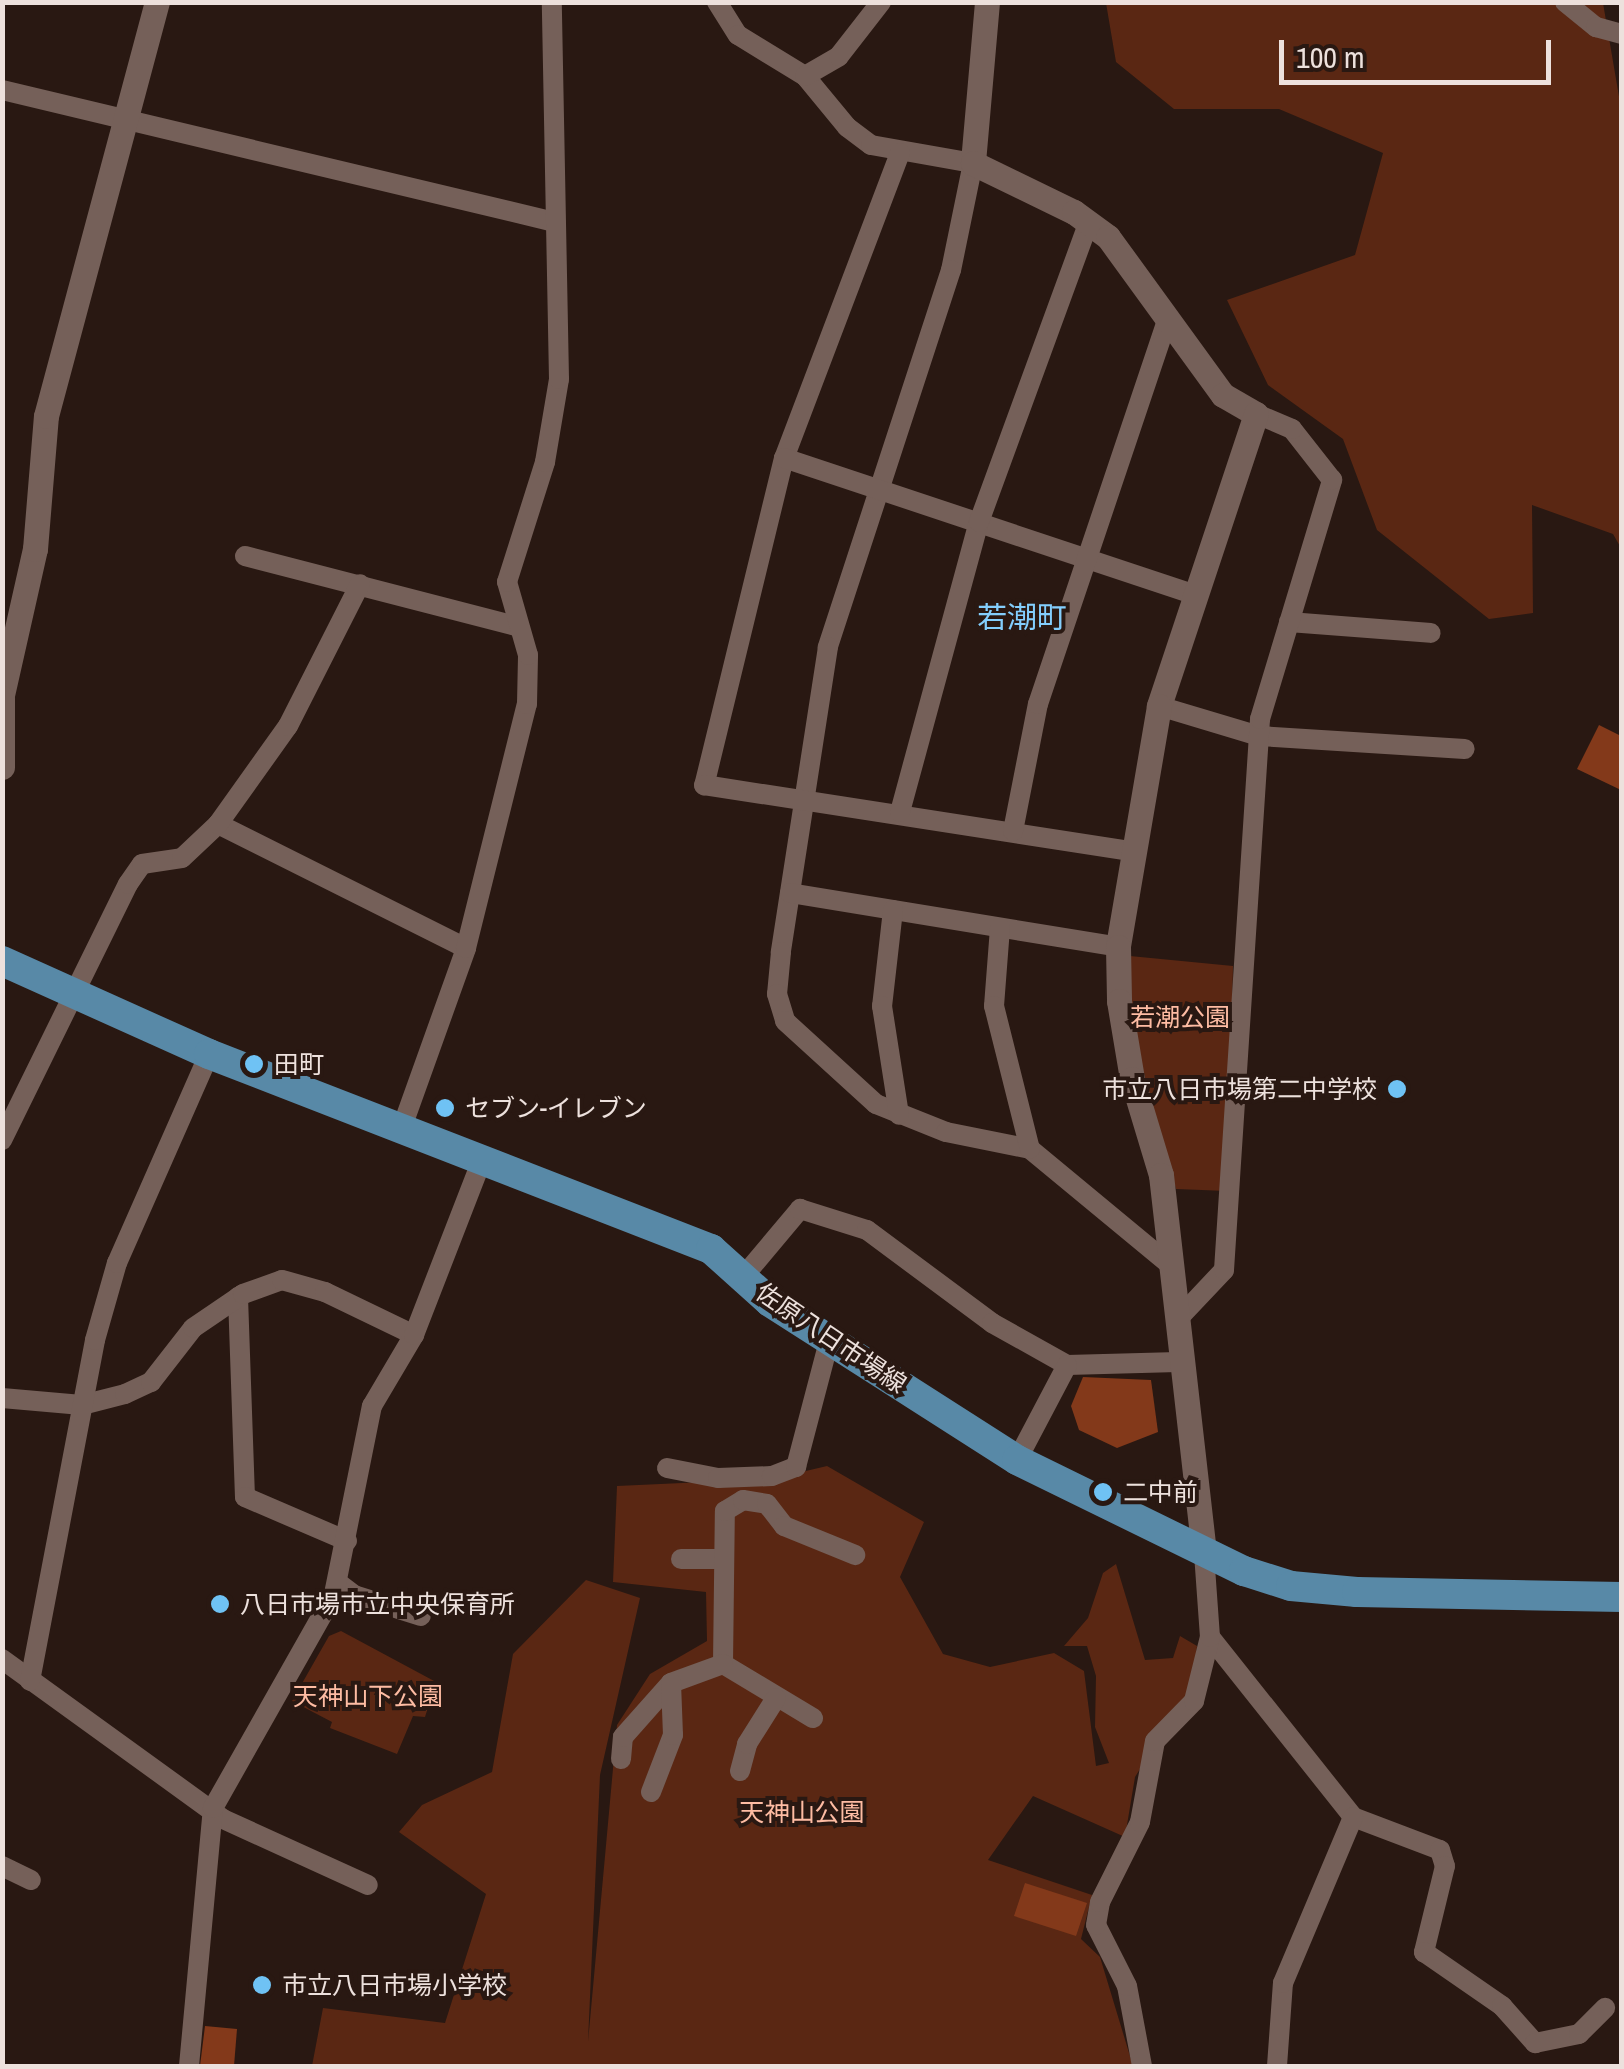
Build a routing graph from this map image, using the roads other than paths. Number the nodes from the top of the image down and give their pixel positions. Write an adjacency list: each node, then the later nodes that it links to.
1 (157, 2): 10 (street)
2 (552, 2): 13 (street)
3 (718, 2): 8 (street)
4 (880, 2): 8 (street)
5 (987, 2): 12 (street)
6 (1565, 2): 7 (street)
7 (1622, 34)
8 (805, 76): 11 (street)
9 (2, 90): 10 (street)
10 (123, 124): 13 (street); 27 (street)
11 (900, 152): 12 (street); 17 (street)
12 (972, 163): 14 (street); 18 (street)
13 (555, 222): 25 (street)
14 (1089, 222): 15 (street); 19 (street)
15 (1168, 318): 16 (street); 21 (street)
16 (1256, 414): 23 (street); 24 (street)
17 (784, 458): 18 (street); 33 (street)
18 (876, 486): 19 (street); 33 (street)
19 (979, 522): 21 (street); 34 (street)
20 (245, 556): 22 (street)
21 (1084, 558): 23 (street); 36 (street)
22 (360, 584): 25 (street); 35 (street)
23 (1192, 594): 28 (street)
24 (1289, 622): 26 (street); 30 (street)
25 (515, 626): 42 (street)
26 (1431, 633)
27 (2, 697): 29 (street)
28 (1160, 706): 30 (street); 37 (street)
29 (4, 734): 32 (street)
30 (1259, 736): 31 (street); 54 (street)
31 (1465, 749)
32 (2, 767)
33 (803, 798): 34 (street); 38 (street)
34 (900, 812): 36 (street)
35 (218, 824): 42 (street); 44 (street)
36 (1013, 831): 37 (street)
37 (1131, 851): 41 (street)
38 (790, 893): 39 (street); 46 (street)
39 (894, 910): 40 (street); 46 (street)
40 (1000, 928): 41 (street); 49 (street)
41 (1118, 947): 51 (street)
42 (466, 948): 47 (street)
43 (2, 961): 44 (main road, 佐原八日市場線)
44 (77, 1000): 45 (main road, 佐原八日市場線); 48 (street)
45 (209, 1054): 47 (main road, 佐原八日市場線); 60 (street)
46 (899, 1115): 49 (street)
47 (401, 1130): 50 (main road, 佐原八日市場線)
48 (2, 1140)
49 (1030, 1148): 51 (street)
50 (481, 1162): 52 (main road, 佐原八日市場線); 55 (street)
51 (1168, 1263): 54 (street)
52 (743, 1277): 56 (main road, 佐原八日市場線); 58 (street)
53 (238, 1297): 55 (street); 60 (street); 65 (street)
54 (1176, 1321): 57 (street)
55 (414, 1335): 65 (street)
56 (829, 1340): 61 (main road, 佐原八日市場線); 63 (street)
57 (1178, 1362): 58 (street); 66 (street)
58 (1067, 1365): 61 (street)
59 (2, 1398): 60 (street)
60 (82, 1405): 76 (street)
61 (1017, 1460): 66 (main road, 佐原八日市場線)
62 (667, 1468): 63 (street)
63 (718, 1478): 64 (street)
64 (725, 1511): 67 (street); 69 (street)
65 (347, 1541): 70 (street)
66 (1204, 1554): 71 (main road, 佐原八日市場線); 73 (street)
67 (855, 1555)
68 (682, 1559): 69 (street)
69 (722, 1559): 75 (street)
70 (337, 1582): 72 (street); 83 (street)
71 (1622, 1598)
72 (422, 1616)
73 (1210, 1638): 84 (street); 90 (street)
74 (2, 1659): 76 (street)
75 (723, 1664): 77 (street); 78 (street)
76 (30, 1680): 83 (street)
77 (671, 1683): 80 (street); 82 (street)
78 (776, 1698): 79 (street); 81 (street)
79 (813, 1718)
80 (621, 1758)
81 (740, 1772)
82 (651, 1792)
83 (212, 1808): 87 (street); 89 (street)
84 (1353, 1816): 88 (street); 91 (street)
85 (2, 1866): 86 (street)
86 (31, 1880)
87 (368, 1885)
88 (1605, 2008)
89 (188, 2066)
90 (1142, 2066)
91 (1277, 2066)

